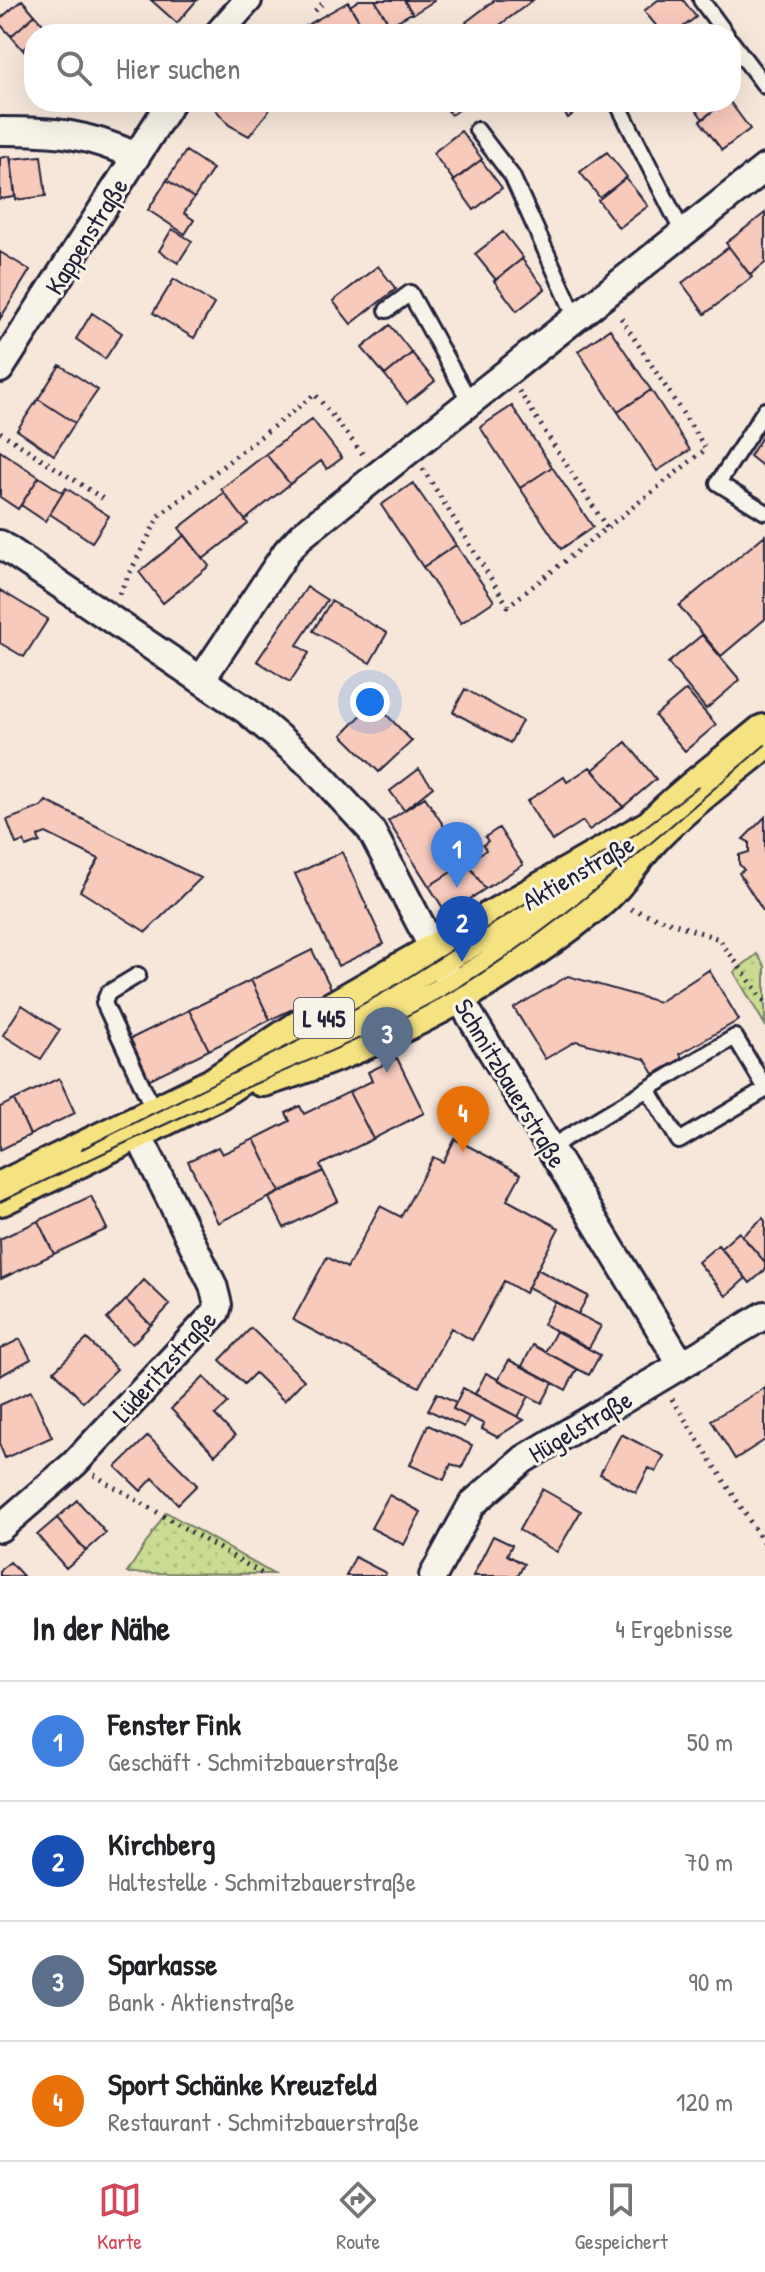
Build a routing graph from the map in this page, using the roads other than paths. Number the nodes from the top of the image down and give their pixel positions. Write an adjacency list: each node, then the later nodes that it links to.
1 (248, 0): 3 (street)
2 (701, 0): 4 (lane)
3 (227, 24)
4 (719, 24)
5 (741, 54): 6 (lane)
6 (765, 86)
7 (165, 112): 11 (street, Kappenstraße)
8 (622, 112): 13 (lane)
9 (477, 130): 15 (lane)
10 (0, 131): 11 (street)
11 (136, 156): 16 (street, Kappenstraße)
12 (765, 168): 13 (street)
13 (683, 233): 15 (street)
14 (387, 310): 17 (lane)
15 (576, 318): 17 (street)
16 (0, 369)
17 (470, 402): 21 (street)
18 (765, 410): 19 (lane)
19 (765, 512)
20 (0, 544): 21 (street, Schmitzbauerstraße)
21 (201, 680): 24 (street, Schmitzbauerstraße)
22 (765, 736): 23 (main road, Aktienstraße / L 445)
23 (654, 830): 24 (main road, Aktienstraße / L 445); 26 (main road, Aktienstraße / L 445)
24 (437, 954): 26 (street, Schmitzbauerstraße); 28 (main road, Aktienstraße / L 445)
25 (138, 975): 30 (lane)
26 (457, 994): 28 (main road, Aktienstraße / L 445); 31 (street, Schmitzbauerstraße)
27 (765, 1088): 29 (lane); 29 (lane)
28 (215, 1089): 30 (main road, Aktienstraße / L 445)
29 (648, 1089): 31 (lane)
30 (146, 1123): 32 (main road, Aktienstraße / L 445); 35 (street, Lüderitzstraße)
31 (549, 1148): 34 (street, Schmitzbauerstraße)
32 (0, 1194)
33 (765, 1315): 34 (street, Hügelstraße)
34 (670, 1371): 36 (street, Hügelstraße)
35 (0, 1528)
36 (433, 1576)

